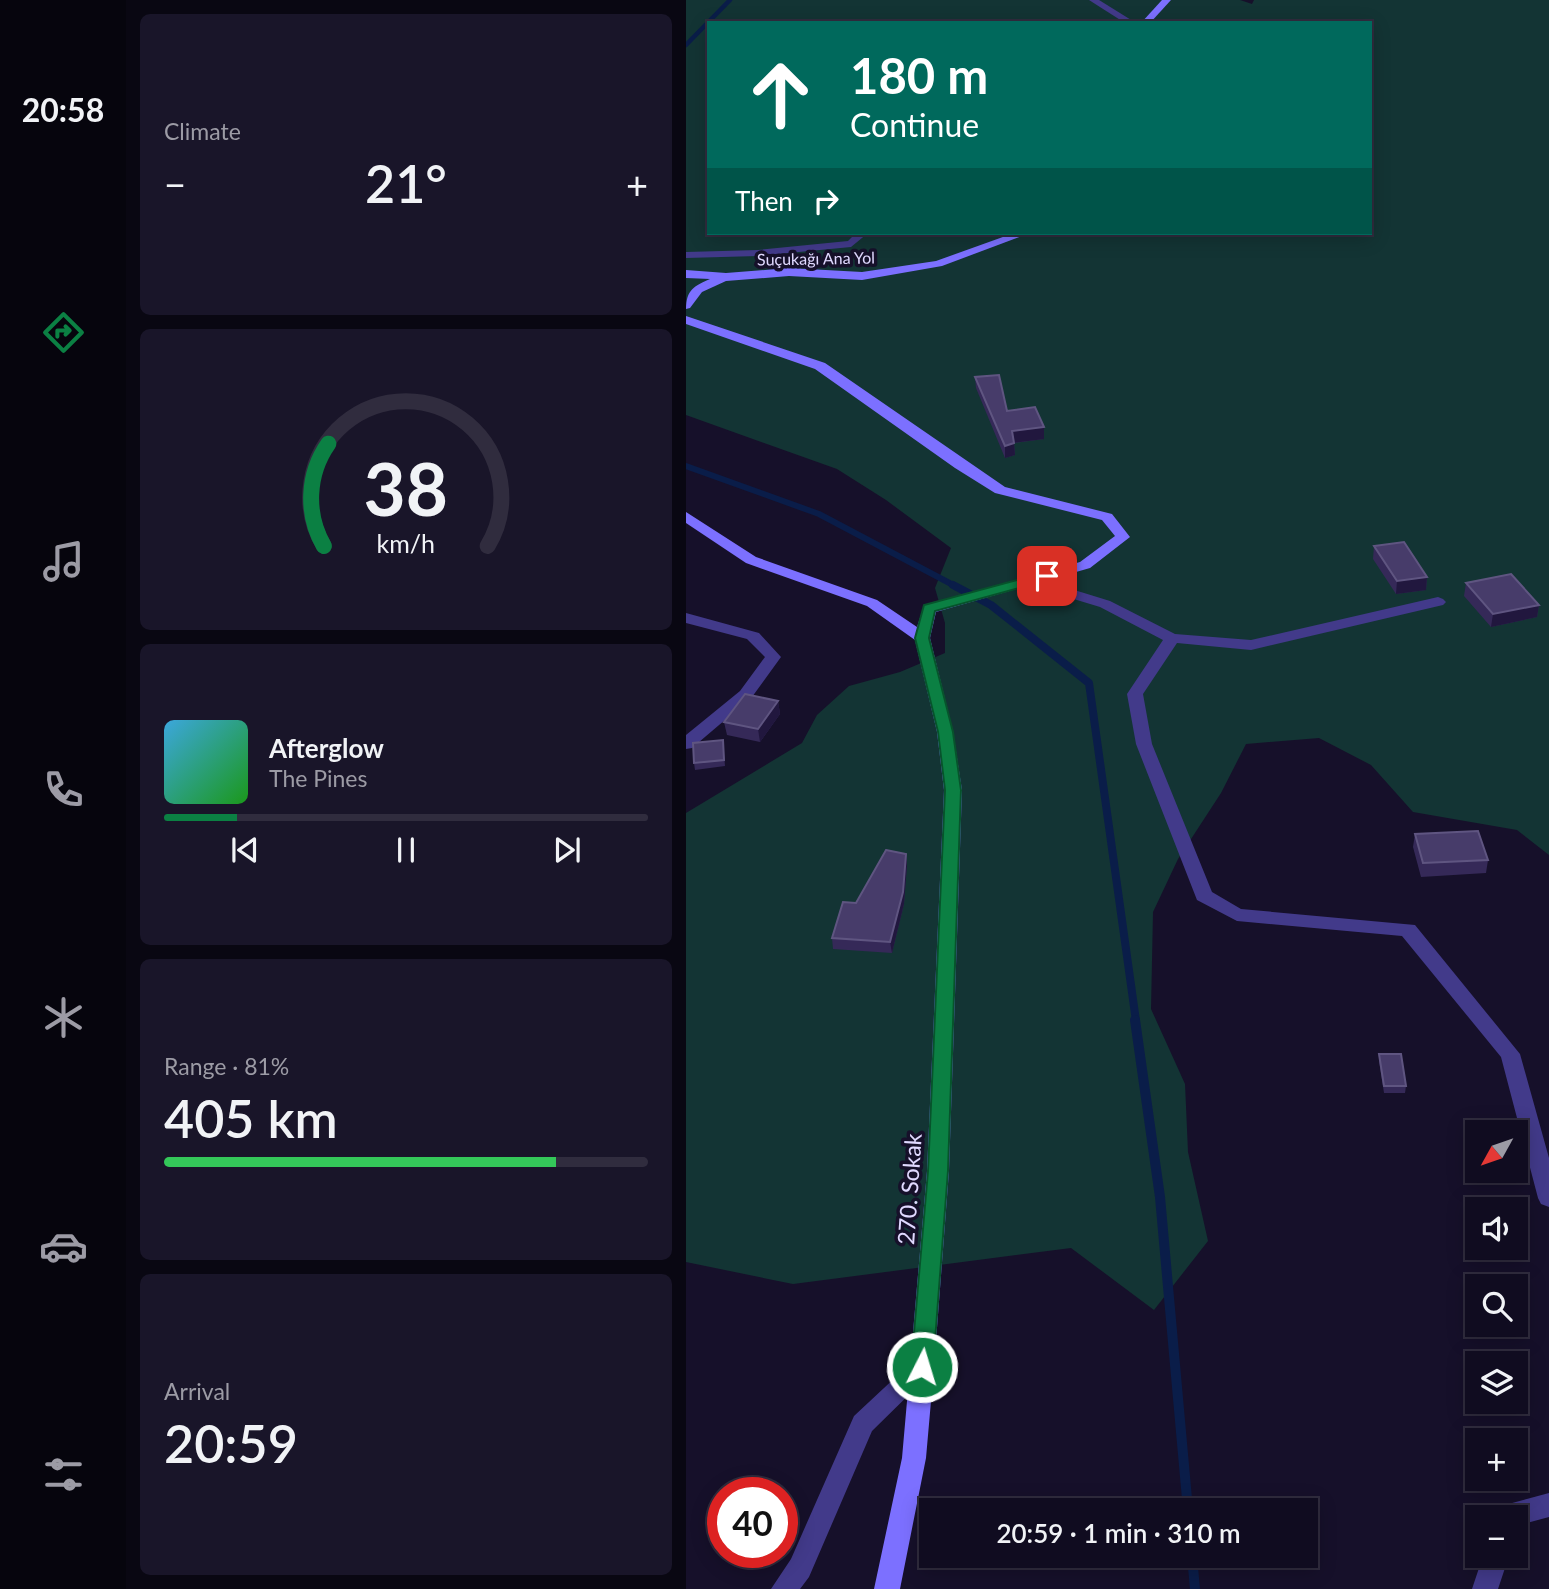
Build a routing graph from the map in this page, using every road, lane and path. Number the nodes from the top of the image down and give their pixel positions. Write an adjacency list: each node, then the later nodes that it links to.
1 (1093, 0): 3 (street)
2 (1167, 0): 4 (street)
3 (1129, 21)
4 (1146, 21)
5 (860, 235): 7 (street)
6 (1020, 235): 9 (street, Suçukağı Ana Yol)
7 (686, 255)
8 (686, 274): 9 (street, Suçukağı Ana Yol)
9 (726, 277): 10 (street)
10 (686, 305)
11 (686, 320): 13 (street)
12 (686, 516): 16 (street)
13 (1029, 581): 16 (street); 17 (street)
14 (1438, 602): 17 (street)
15 (686, 618): 18 (street)
16 (922, 638): 20 (street, 270. Sokak)
17 (1172, 638): 19 (street)
18 (686, 744)
19 (1549, 1198)
20 (922, 1367): 24 (street); 25 (street, 270. Sokak)
21 (1549, 1505): 22 (street)
22 (1528, 1510)
23 (1492, 1568): 26 (street)
24 (784, 1589)
25 (887, 1589)
26 (1485, 1589)

